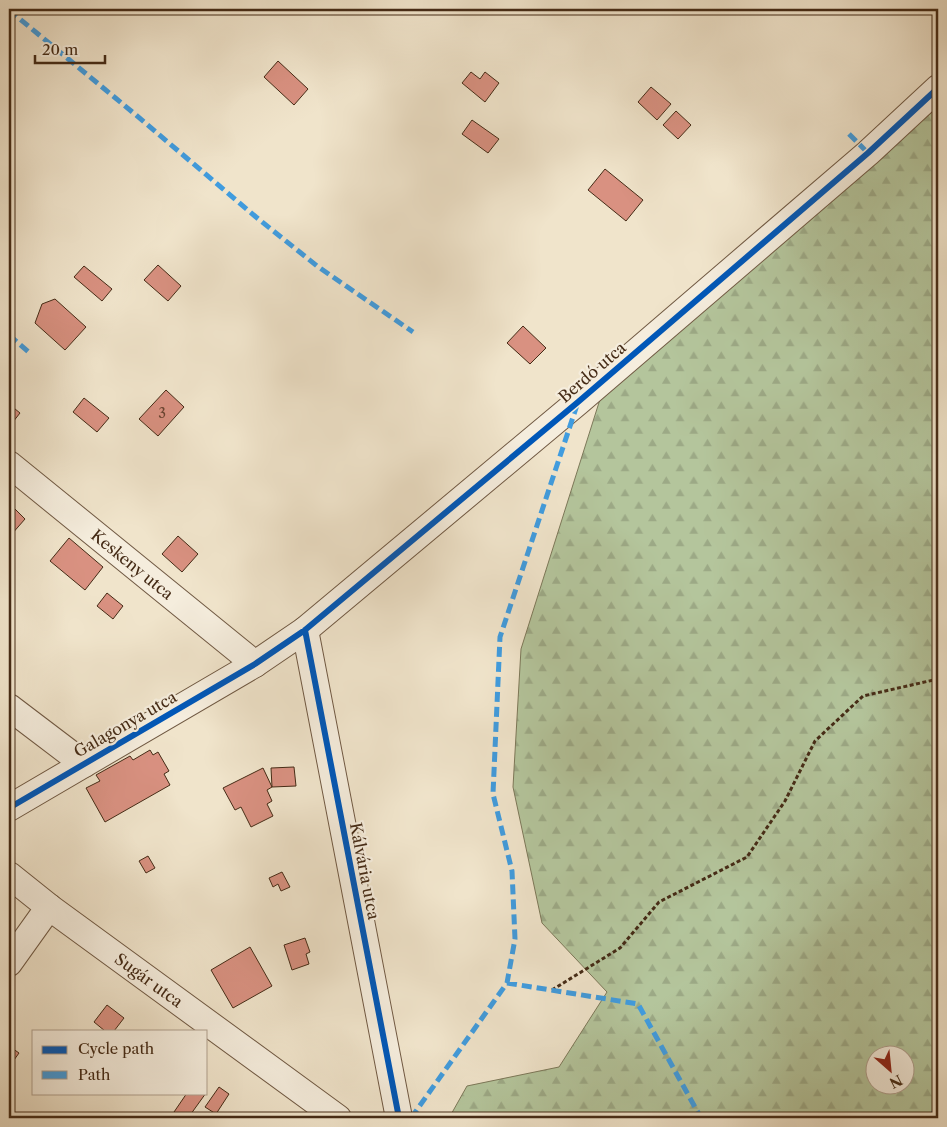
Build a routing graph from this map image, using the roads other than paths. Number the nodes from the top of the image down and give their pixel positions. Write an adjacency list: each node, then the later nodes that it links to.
1 (938, 88): 3 (street, Berdó utca)
2 (9, 464): 4 (street, Keskeny utca)
3 (305, 630): 4 (street, Berdó utca); 12 (street, Kálvária utca)
4 (255, 664): 6 (street, Galagonya utca)
5 (9, 707): 6 (street)
6 (84, 764): 7 (street, Galagonya utca)
7 (9, 808)
8 (9, 875): 9 (street, Sugár utca)
9 (49, 907): 10 (street); 11 (street, Sugár utca)
10 (9, 963)
11 (338, 1118)
12 (399, 1118)

